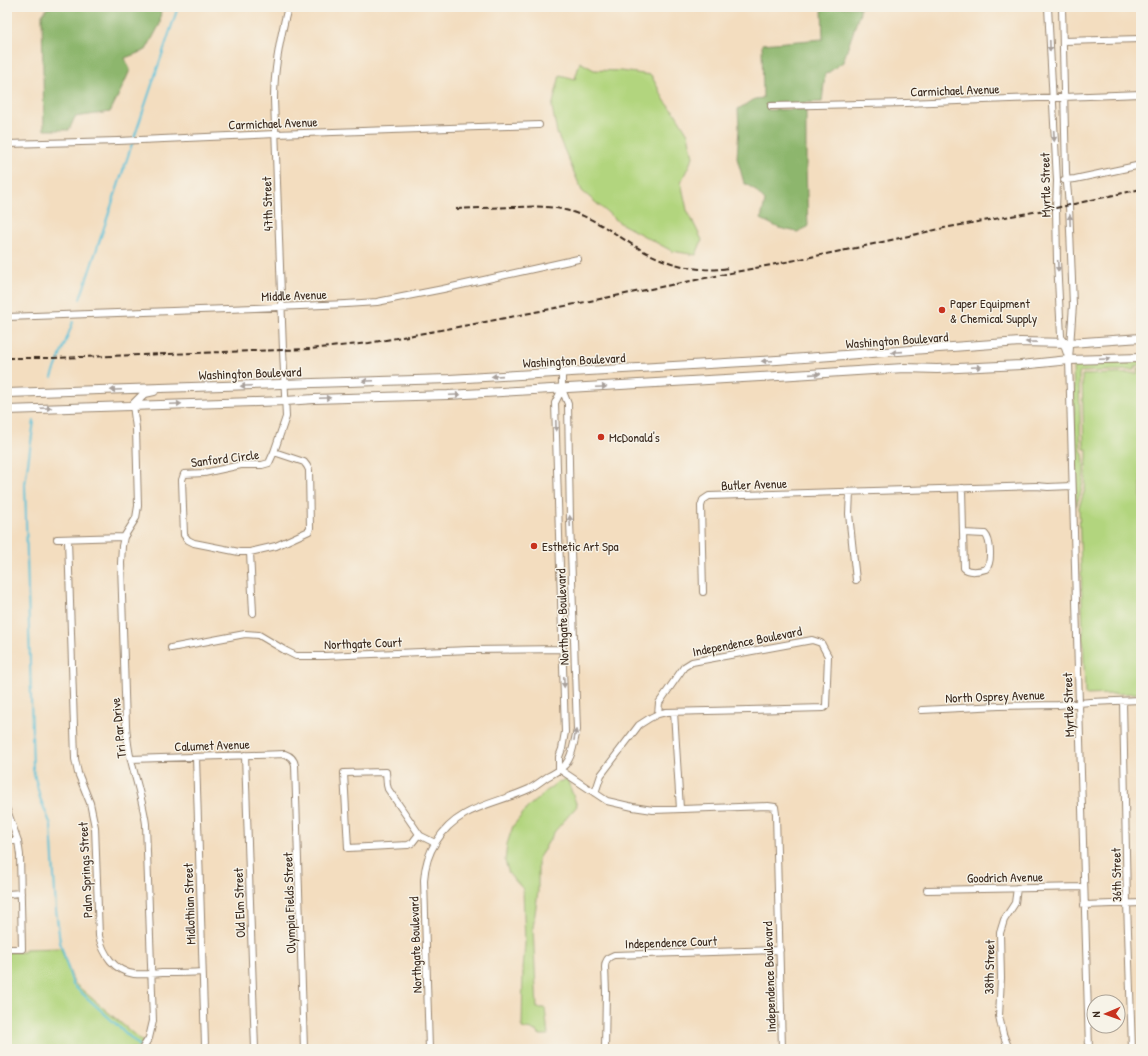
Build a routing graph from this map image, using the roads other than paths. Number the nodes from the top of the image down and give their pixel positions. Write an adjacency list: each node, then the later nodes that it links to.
1 (288, 7): 11 (street, 47th Street)
2 (1048, 7): 8 (street, Myrtle Street, one-way to 8)
3 (1062, 7): 5 (street, Myrtle Street)
4 (1141, 39): 5 (street)
5 (1063, 41): 7 (street, Myrtle Street)
6 (1141, 94): 7 (street, Carmichael Avenue)
7 (1064, 96): 8 (street, Carmichael Avenue); 14 (street, Myrtle Street)
8 (1052, 97): 9 (street, Carmichael Avenue); 15 (street, Myrtle Street, one-way to 15)
9 (771, 106)
10 (539, 125): 11 (street, Carmichael Avenue)
11 (275, 134): 12 (street, Carmichael Avenue); 17 (street, 47th Street)
12 (7, 144)
13 (1141, 166): 14 (street)
14 (1067, 180): 15 (street); 20 (street, Myrtle Street, one-way to 14)
15 (1057, 181): 20 (street, Myrtle Street, one-way to 20)
16 (578, 259): 17 (street, Middle Avenue)
17 (282, 307): 18 (street, Middle Avenue); 24 (street, 47th Street)
18 (7, 317)
19 (1141, 338): 20 (main road, Washington Boulevard)
20 (1067, 343): 22 (street, Myrtle Street); 23 (main road, Washington Boulevard, one-way to 23)
21 (1141, 358): 22 (main road, one-way to 21)
22 (1069, 360): 26 (main road, one-way to 22); 34 (street, Myrtle Street)
23 (562, 372): 24 (main road, Washington Boulevard, one-way to 24); 26 (street, Northgate Boulevard)
24 (285, 384): 25 (main road, Washington Boulevard, one-way to 25); 30 (street, 47th Street)
25 (224, 386): 27 (main road, Washington Boulevard, one-way to 27); 31 (main road)
26 (562, 389): 30 (main road, one-way to 26); 46 (street, Northgate Boulevard, one-way to 46); 57 (street, Northgate Boulevard, one-way to 26)
27 (44, 392): 28 (main road, Washington Boulevard); 29 (main road)
28 (7, 394)
29 (7, 398)
30 (286, 401): 31 (main road, one-way to 30); 33 (street, Sanford Circle)
31 (133, 405): 32 (main road, one-way to 31); 38 (street, Tri Par Drive)
32 (7, 410)
33 (274, 452): 41 (street, Sanford Circle); 41 (street, Sanford Circle)
34 (1072, 486): 35 (street, Butler Avenue); 49 (street, Myrtle Street)
35 (962, 488): 36 (street, Butler Avenue); 37 (street)
36 (850, 492): 42 (street); 43 (street, Butler Avenue)
37 (963, 533): 37 (street)
38 (124, 537): 40 (street); 56 (street, Tri Par Drive)
39 (57, 539): 40 (street)
40 (68, 539): 76 (street, Palm Springs Street)
41 (250, 552): 44 (street)
42 (856, 580)
43 (703, 592)
44 (253, 613)
45 (171, 648): 46 (street, Northgate Court)
46 (563, 649): 57 (street, Northgate Boulevard, one-way to 57)
47 (1141, 700): 48 (street, North Osprey Avenue)
48 (1123, 701): 49 (street, North Osprey Avenue); 70 (street, 36th Street)
49 (1079, 703): 50 (street, North Osprey Avenue); 65 (street, Myrtle Street)
50 (922, 710)
51 (674, 712): 52 (street, Independence Boulevard); 52 (street, Independence Boulevard); 59 (street)
52 (658, 714): 58 (street, Independence Boulevard)
53 (245, 756): 54 (street, Calumet Avenue); 55 (street, Calumet Avenue); 79 (street, Old Elm Street)
54 (196, 757): 56 (street, Calumet Avenue); 75 (street, Midlothian Street)
55 (292, 757): 80 (street, Olympia Fields Street)
56 (131, 759): 76 (street, Tri Par Drive)
57 (559, 769): 58 (street, Independence Boulevard); 64 (street, Northgate Boulevard)
58 (595, 793): 59 (street, Independence Boulevard)
59 (680, 809): 74 (street, Independence Boulevard)
60 (7, 810): 63 (street)
61 (419, 834): 61 (street); 64 (street)
62 (7, 841): 63 (street)
63 (18, 841): 68 (street)
64 (435, 843): 81 (street, Northgate Boulevard)
65 (1084, 887): 66 (street, Goodrich Avenue); 72 (street, Myrtle Street)
66 (1017, 888): 67 (street, Goodrich Avenue); 84 (street, 38th Street)
67 (927, 890)
68 (21, 893): 69 (street); 73 (street)
69 (7, 894)
70 (1127, 903): 71 (street); 72 (street); 86 (street, 36th Street)
71 (1141, 903)
72 (1084, 905): 85 (street, Myrtle Street)
73 (7, 949)
74 (780, 950): 82 (street, Independence Court); 83 (street, Independence Boulevard)
75 (202, 972): 76 (street, Palm Springs Street); 78 (street, Midlothian Street)
76 (151, 974): 77 (street, Tri Par Drive)
77 (142, 1049)
78 (207, 1049)
79 (255, 1049)
80 (304, 1049)
81 (429, 1049)
82 (605, 1049)
83 (782, 1049)
84 (1009, 1049)
85 (1089, 1049)
86 (1132, 1049)

